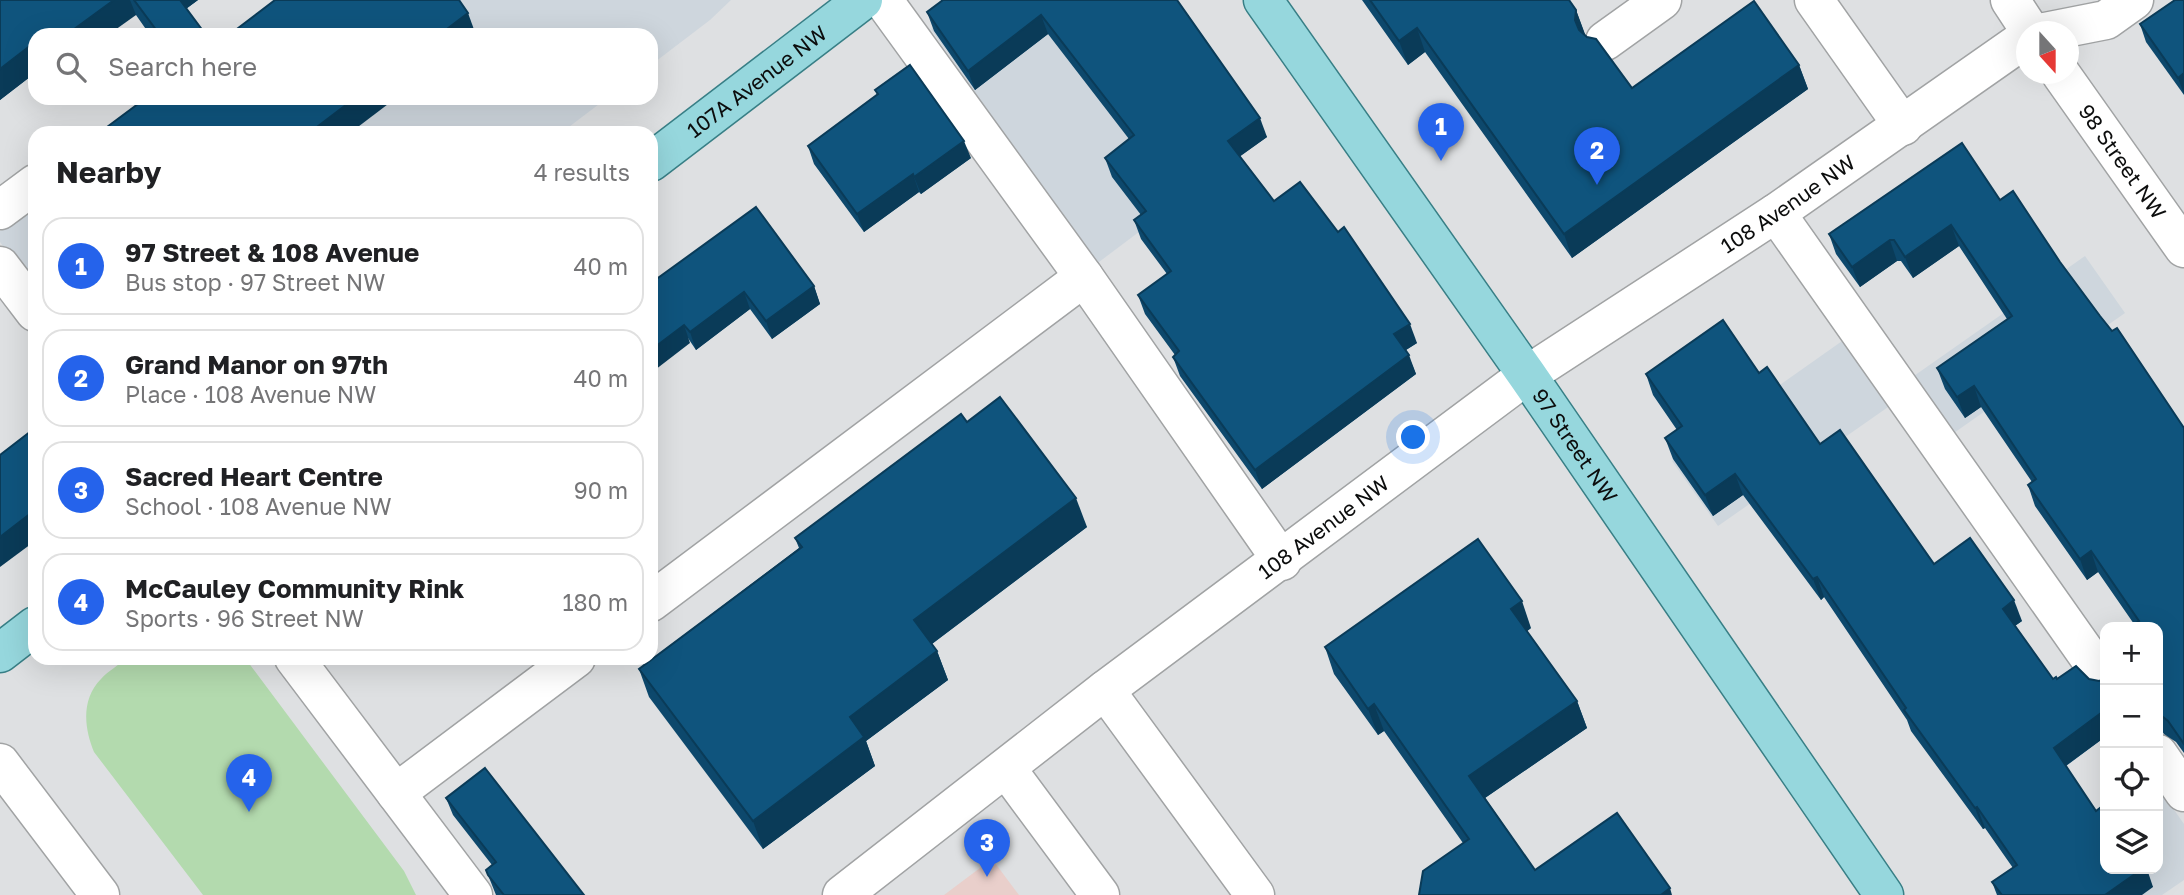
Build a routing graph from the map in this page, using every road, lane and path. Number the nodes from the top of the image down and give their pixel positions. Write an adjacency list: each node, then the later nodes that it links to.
1 (863, 0): 14 (main road, 107A Avenue NW)
2 (883, 0): 20 (street)
3 (1263, 0): 22 (main road, 97 Street NW)
4 (1662, 0): 10 (street)
5 (1814, 0): 13 (street)
6 (2010, 0): 8 (street)
7 (2134, 0): 9 (street)
8 (2024, 21)
9 (2079, 25)
10 (1605, 41)
11 (2016, 45): 13 (street, 108 Avenue NW)
12 (2068, 84): 18 (street, 98 Street NW)
13 (1903, 126): 17 (street, 108 Avenue NW)
14 (658, 157)
15 (28, 189): 16 (street)
16 (0, 210)
17 (1776, 212): 22 (street, 108 Avenue NW); 29 (street)
18 (2184, 248)
19 (0, 266): 21 (street)
20 (1084, 277): 23 (street); 24 (street)
21 (28, 303)
22 (1527, 376): 23 (street, 108 Avenue NW); 41 (main road, 97 Street NW)
23 (1282, 561): 30 (street, 108 Avenue NW)
24 (658, 597)
25 (28, 631): 26 (main road)
26 (0, 653)
27 (299, 665): 35 (street)
28 (567, 665): 35 (street)
29 (2100, 673)
30 (1105, 691): 33 (street, 108 Avenue NW); 40 (street)
31 (2163, 761): 34 (street)
32 (0, 763): 36 (street)
33 (1006, 768): 38 (street, 108 Avenue NW); 39 (street)
34 (2184, 792)
35 (396, 793): 37 (street)
36 (100, 895)
37 (473, 895)
38 (842, 895)
39 (1100, 895)
40 (1255, 895)
41 (1884, 895)

